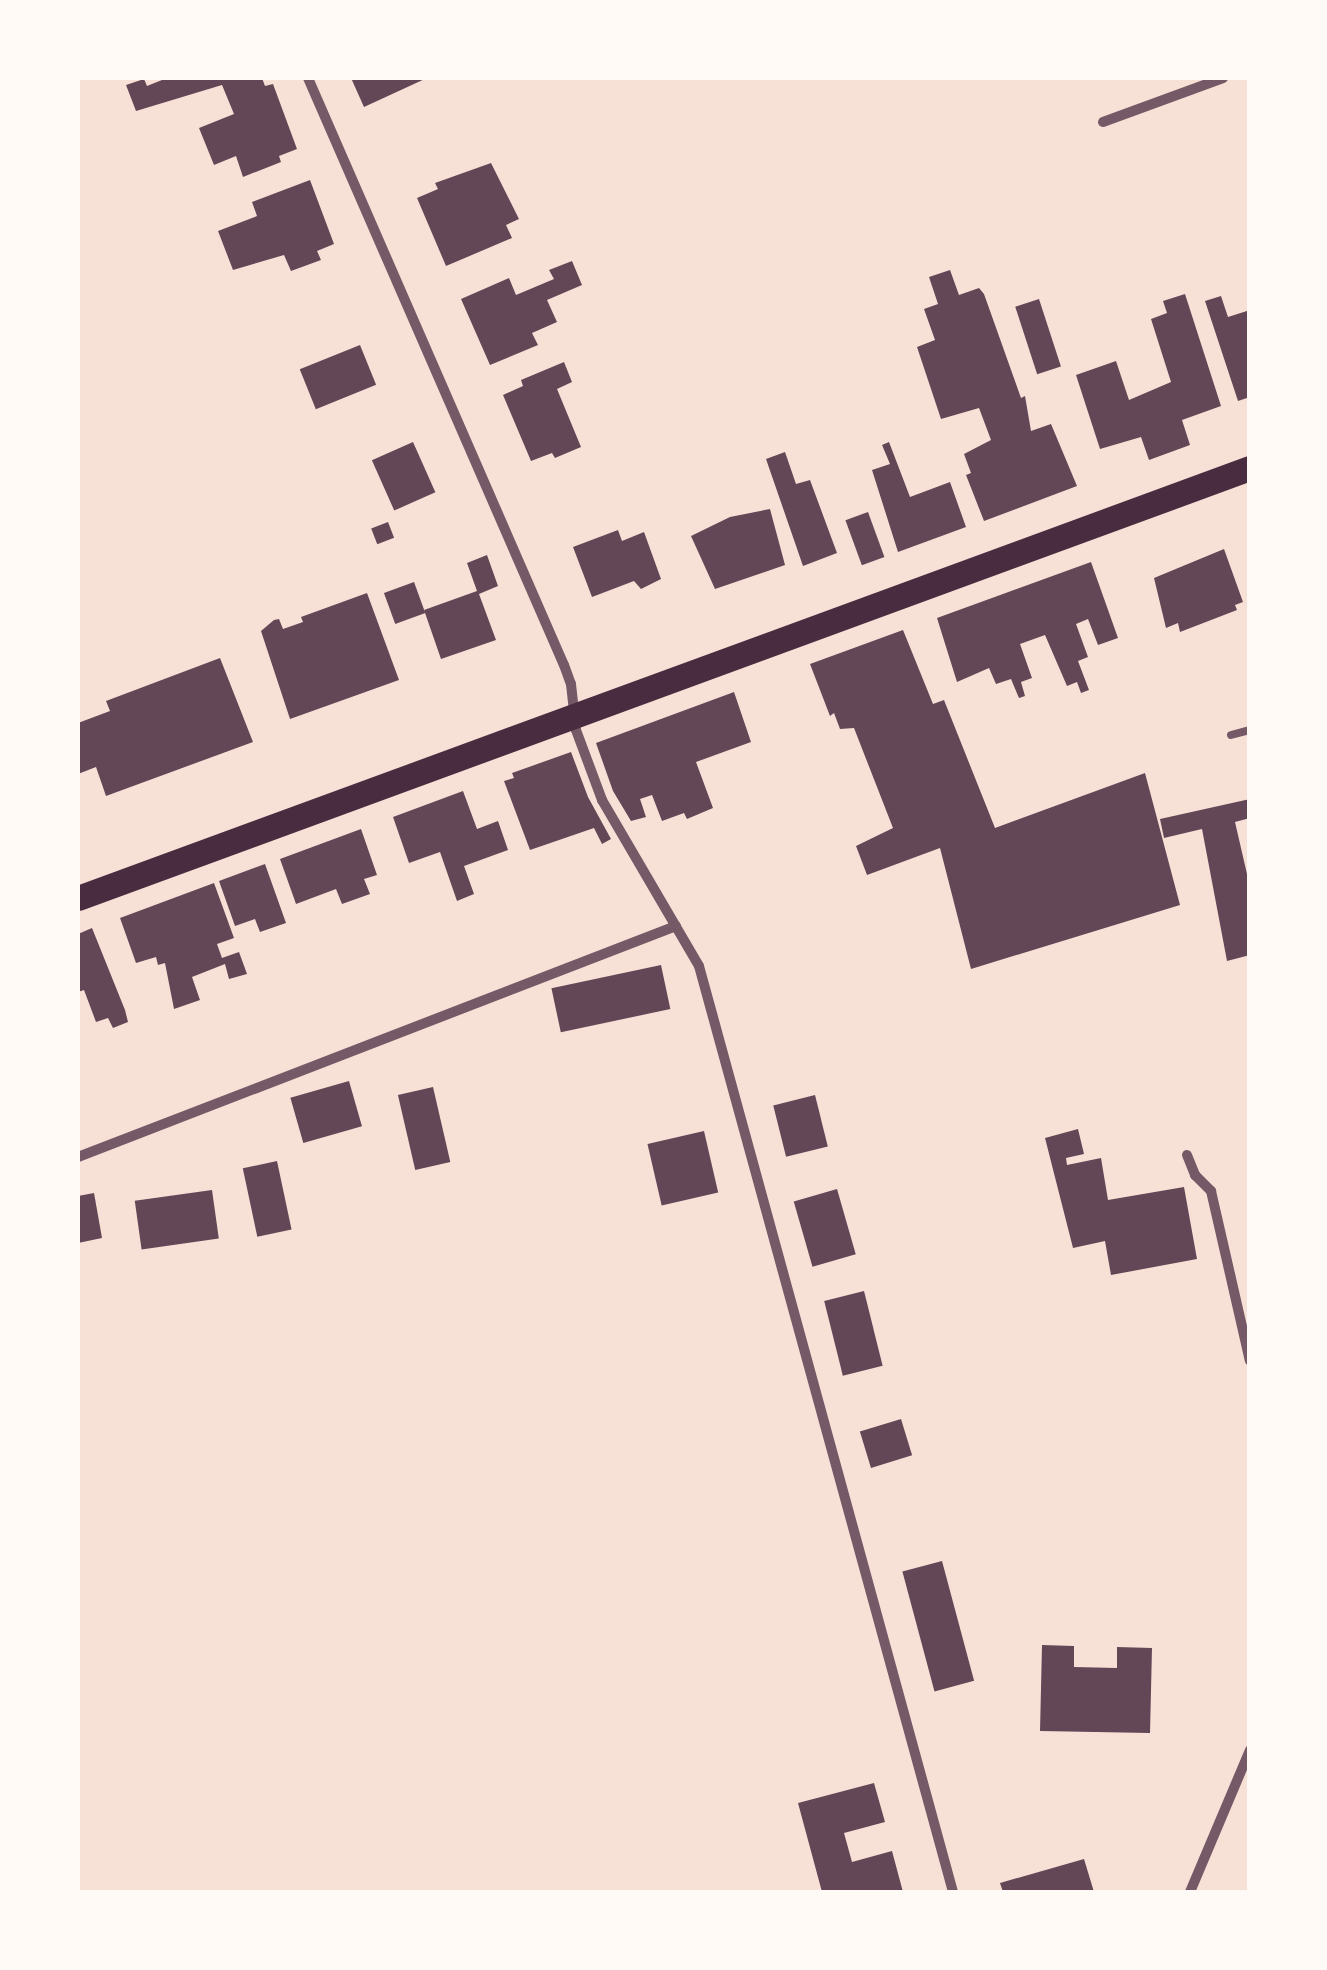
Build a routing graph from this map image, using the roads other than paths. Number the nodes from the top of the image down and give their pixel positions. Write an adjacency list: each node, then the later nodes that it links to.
1 (308, 78): 5 (street)
2 (1224, 78): 3 (street)
3 (1103, 122)
4 (1250, 468): 5 (main road)
5 (576, 715): 8 (main road); 9 (street)
6 (1250, 730): 7 (lane)
7 (1230, 735)
8 (78, 898)
9 (676, 926): 11 (street); 14 (street)
10 (1187, 1155): 12 (street)
11 (78, 1158)
12 (1250, 1361)
13 (1250, 1750): 15 (street)
14 (953, 1892)
15 (1190, 1892)

